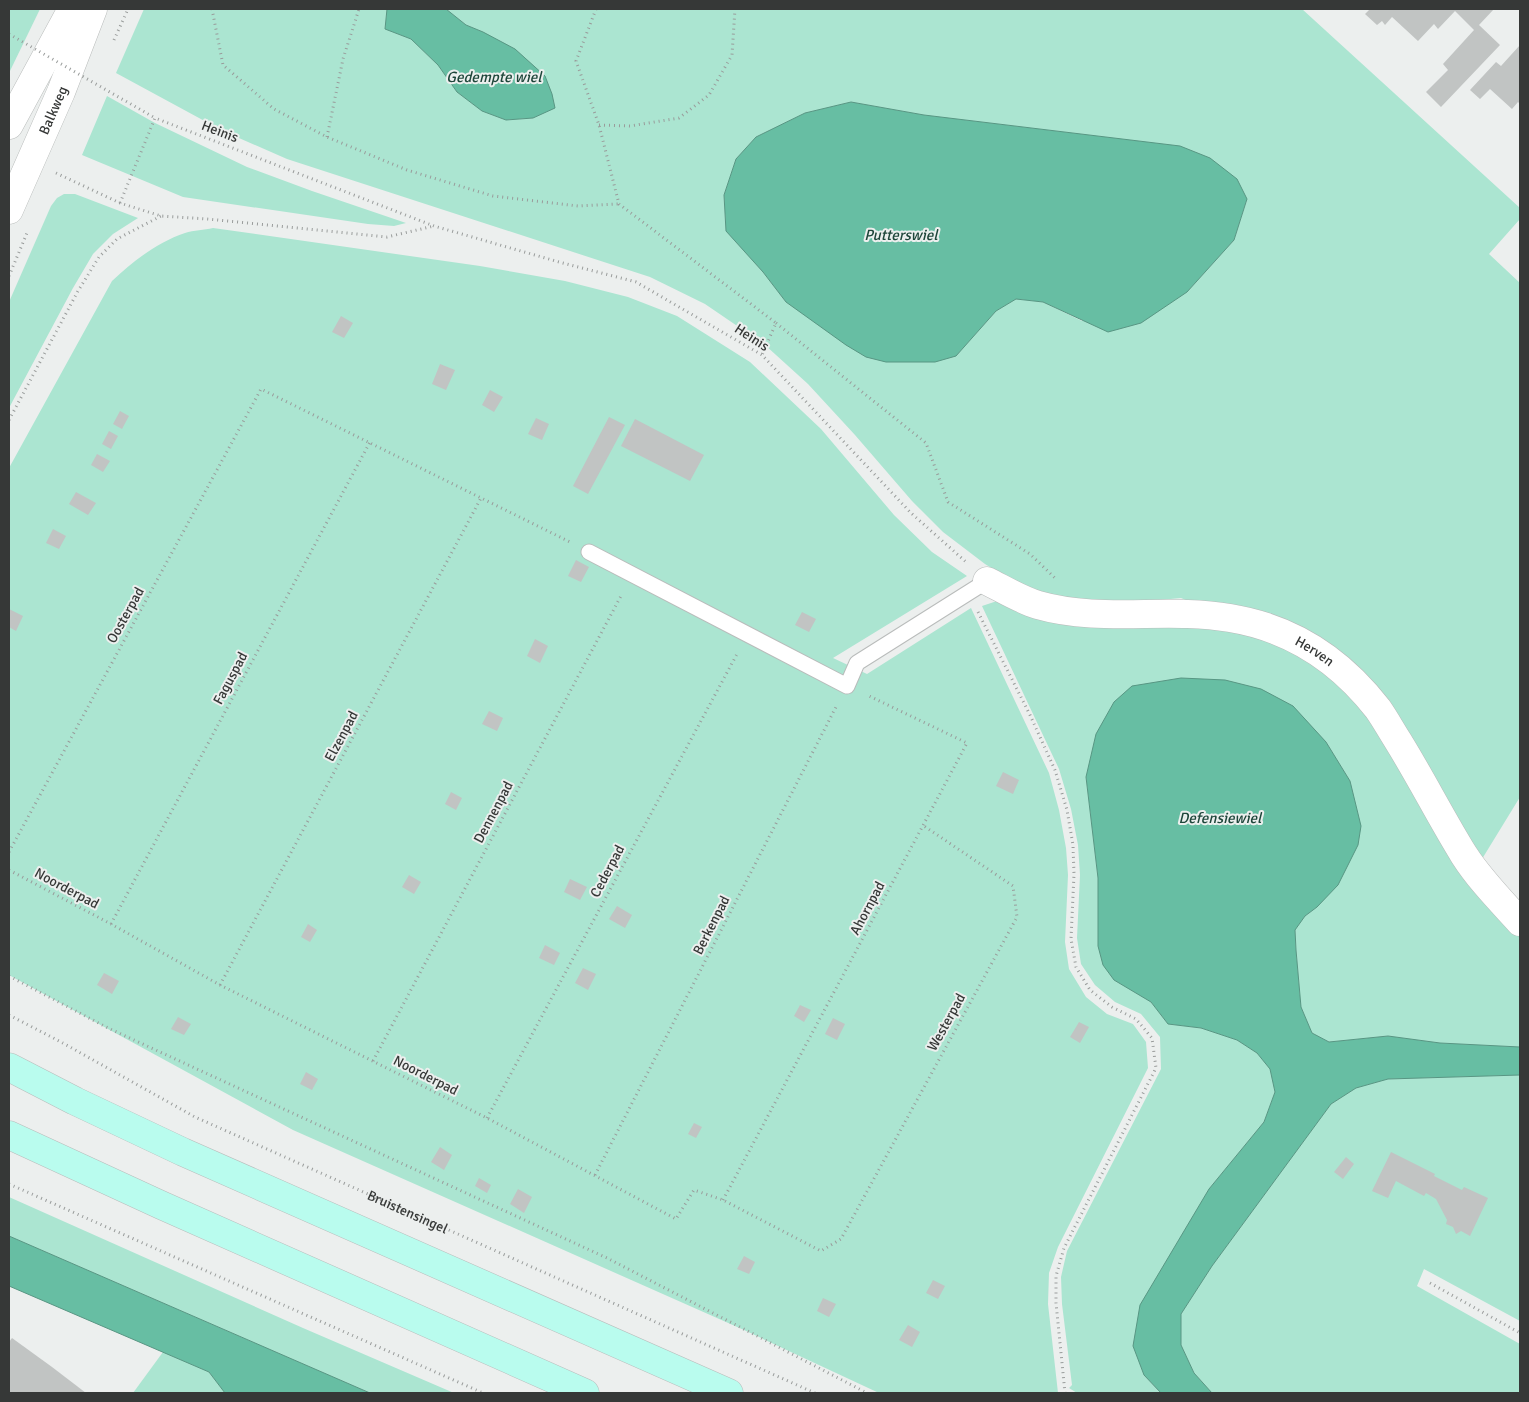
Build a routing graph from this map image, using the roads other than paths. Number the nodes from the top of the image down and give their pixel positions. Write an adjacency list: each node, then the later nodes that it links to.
1 (72, 9): 3 (street)
2 (94, 9): 4 (street, Balkweg)
3 (9, 125)
4 (9, 210)
5 (589, 552): 6 (lane)
6 (977, 587): 7 (street, Herven)
7 (1520, 922)
8 (9, 1067): 11 (main road)
9 (9, 1135): 10 (main road)
10 (585, 1393)
11 (729, 1393)

